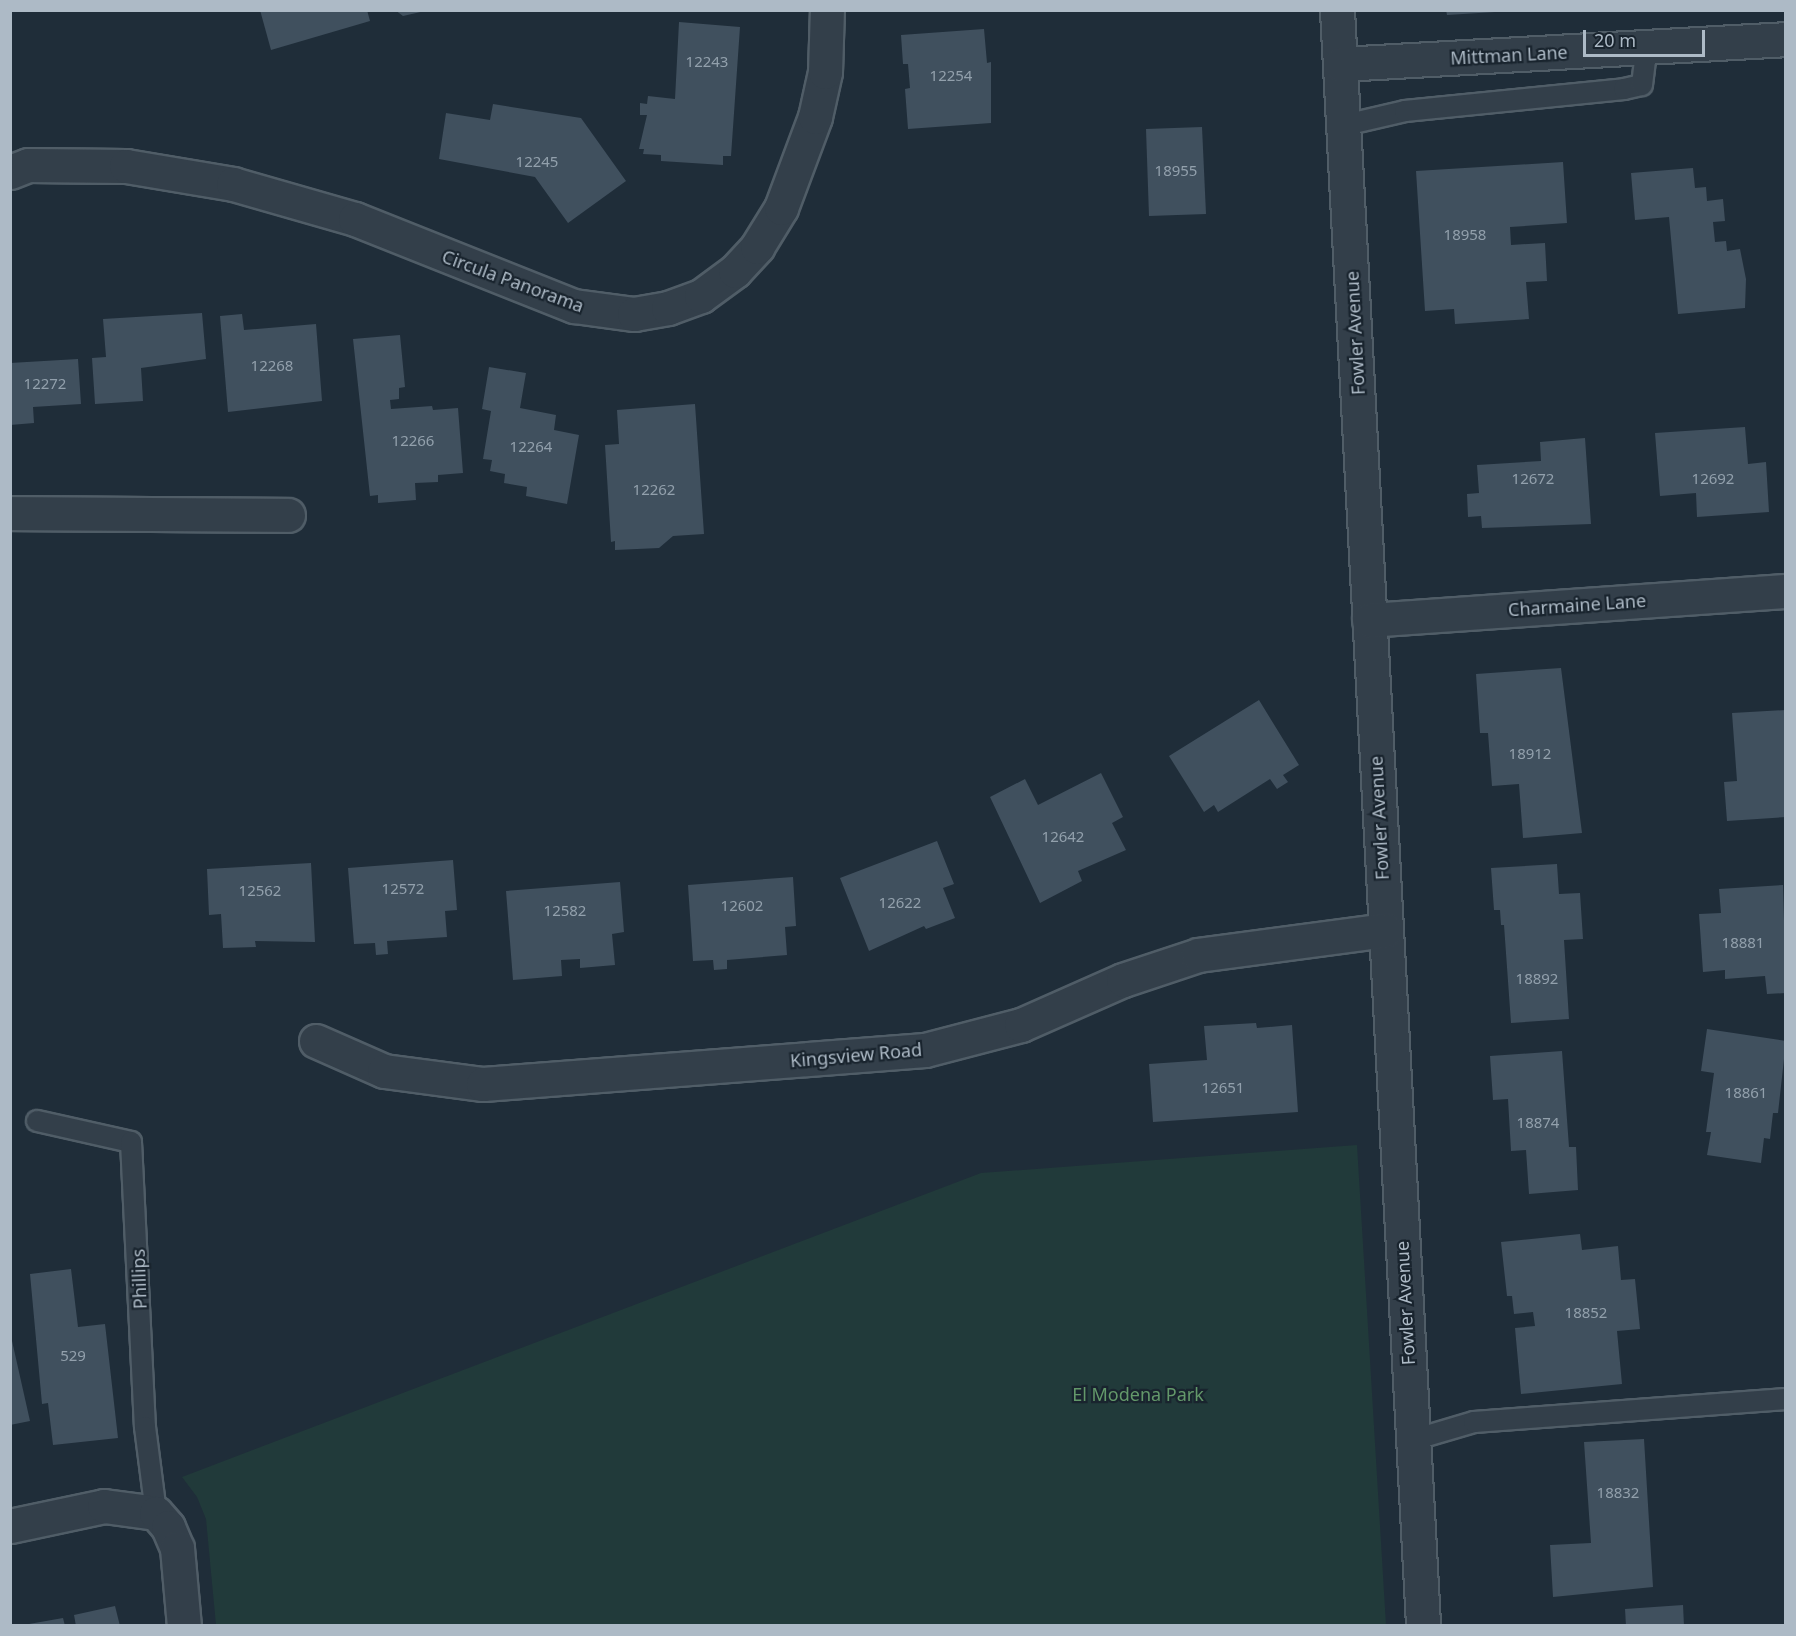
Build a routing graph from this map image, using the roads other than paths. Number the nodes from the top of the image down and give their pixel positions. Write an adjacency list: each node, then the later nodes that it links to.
1 (827, 10): 7 (street, Circula Panorama)
2 (1337, 10): 5 (street, Fowler Avenue)
3 (1785, 39): 4 (street, Mittman Lane)
4 (1647, 47): 5 (street, Mittman Lane); 6 (lane)
5 (1341, 64): 6 (street, Fowler Avenue)
6 (1345, 125): 11 (street, Fowler Avenue)
7 (16, 167)
8 (10, 513): 9 (street)
9 (288, 515)
10 (1785, 591): 11 (street, Charmaine Lane)
11 (1369, 620): 12 (street, Fowler Avenue)
12 (1385, 930): 13 (street, Kingsview Road); 16 (street, Fowler Avenue)
13 (316, 1041)
14 (37, 1121): 17 (lane, Phillips)
15 (1785, 1399): 16 (lane)
16 (1413, 1440): 20 (street, Fowler Avenue)
17 (156, 1513): 18 (street); 19 (street)
18 (10, 1526)
19 (184, 1626)
20 (1423, 1626)

